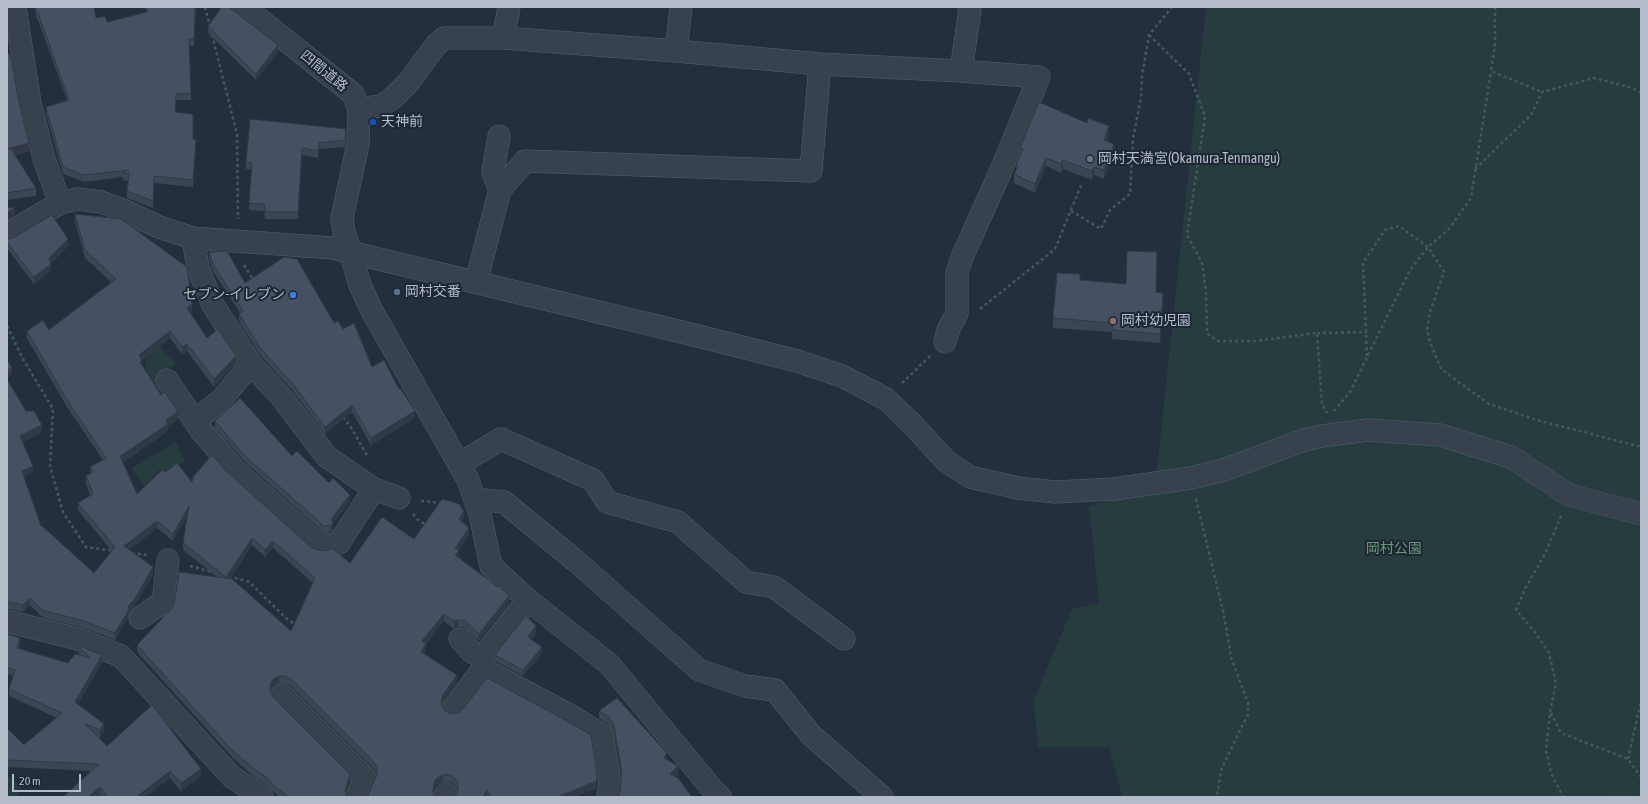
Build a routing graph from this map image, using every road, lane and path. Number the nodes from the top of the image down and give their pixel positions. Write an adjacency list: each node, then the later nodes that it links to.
1 (15, 7): 22 (street)
2 (205, 7): 26 (path)
3 (244, 7): 17 (street, 四間道路)
4 (509, 7): 10 (street)
5 (682, 7): 11 (street)
6 (969, 7): 13 (street)
7 (1172, 7): 9 (path)
8 (1495, 7): 14 (path)
9 (1149, 35): 23 (path); 34 (path)
10 (503, 38): 11 (street); 17 (street)
11 (676, 51): 12 (street)
12 (820, 64): 13 (street); 21 (street)
13 (961, 71): 35 (street)
14 (1491, 71): 15 (path); 19 (path)
15 (1542, 92): 16 (path); 19 (path)
16 (1641, 93)
17 (359, 109): 28 (street, 四間道路)
18 (499, 136): 21 (street)
19 (1475, 169): 27 (path)
20 (1082, 183): 23 (path)
21 (500, 190): 30 (street)
22 (60, 203): 24 (street); 25 (street)
23 (1071, 211): 31 (path)
24 (7, 234)
25 (193, 238): 26 (street); 37 (street)
26 (238, 241): 28 (street); 29 (path)
27 (1428, 247): 33 (path); 36 (path); 43 (path)
28 (350, 251): 30 (street); 45 (street, 四間道路)
29 (255, 282)
30 (476, 282): 39 (street)
31 (974, 314)
32 (7, 326): 53 (path)
33 (1366, 332): 34 (path); 36 (path)
34 (1317, 333): 42 (path)
35 (945, 342): 39 (path)
36 (1367, 356): 42 (path)
37 (251, 364): 41 (street); 47 (street)
38 (167, 380): 41 (street)
39 (886, 399): 46 (street)
40 (339, 413): 44 (path)
41 (196, 421): 47 (street)
42 (1326, 427): 46 (street); 48 (street)
43 (1641, 447)
44 (372, 462)
45 (459, 464): 50 (street, 四間道路); 63 (street)
46 (1191, 478): 76 (path)
47 (374, 489): 49 (street)
48 (1569, 495): 51 (street); 68 (path)
49 (399, 498): 50 (path); 52 (path)
50 (475, 499): 58 (street, 四間道路); 75 (street)
51 (1641, 514)
52 (431, 528)
53 (117, 551)
54 (125, 552): 55 (path)
55 (168, 560): 56 (path); 59 (street)
56 (213, 572)
57 (228, 576): 61 (path)
58 (528, 600): 64 (street); 74 (street, 四間道路)
59 (140, 618)
60 (7, 621): 71 (street)
61 (299, 626)
62 (460, 639): 64 (street)
63 (844, 639)
64 (483, 663): 67 (street); 73 (street)
65 (282, 695): 72 (street)
66 (1641, 701): 69 (path)
67 (453, 709)
68 (1550, 712): 69 (path); 77 (path)
69 (1628, 758): 70 (path)
70 (1641, 777)
71 (262, 797)
72 (358, 797)
73 (608, 797)
74 (720, 797)
75 (882, 797)
76 (1218, 797)
77 (1563, 797)
78 (1609, 797): 79 (path)
79 (1628, 797)

